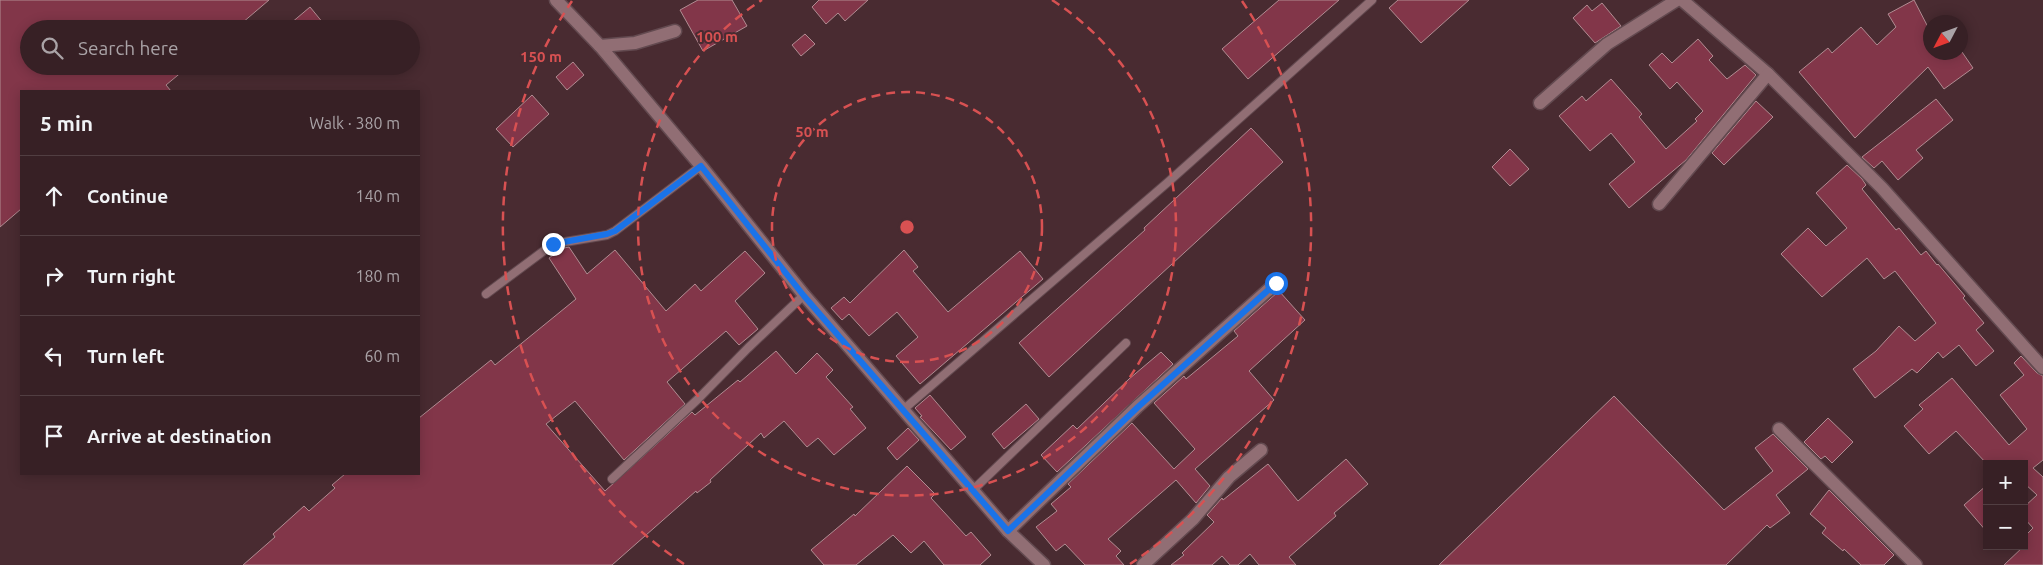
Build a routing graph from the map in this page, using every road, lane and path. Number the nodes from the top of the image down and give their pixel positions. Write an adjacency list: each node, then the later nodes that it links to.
1 (556, 0): 6 (street)
2 (1372, 0): 16 (lane)
3 (1678, 0): 8 (street)
4 (1682, 0): 7 (street)
5 (675, 31): 6 (street)
6 (600, 46): 9 (street)
7 (1768, 74): 10 (street); 15 (street)
8 (1540, 103)
9 (701, 166): 12 (lane); 13 (street)
10 (1659, 204)
11 (1276, 283): 21 (street)
12 (486, 294)
13 (804, 296): 16 (street); 19 (lane)
14 (1126, 343): 20 (lane)
15 (2043, 368)
16 (904, 409): 20 (street)
17 (1779, 429): 24 (street)
18 (1261, 450): 23 (street)
19 (612, 479)
20 (972, 490): 21 (street)
21 (1008, 531): 22 (street)
22 (1044, 565)
23 (1143, 565)
24 (1916, 565)

